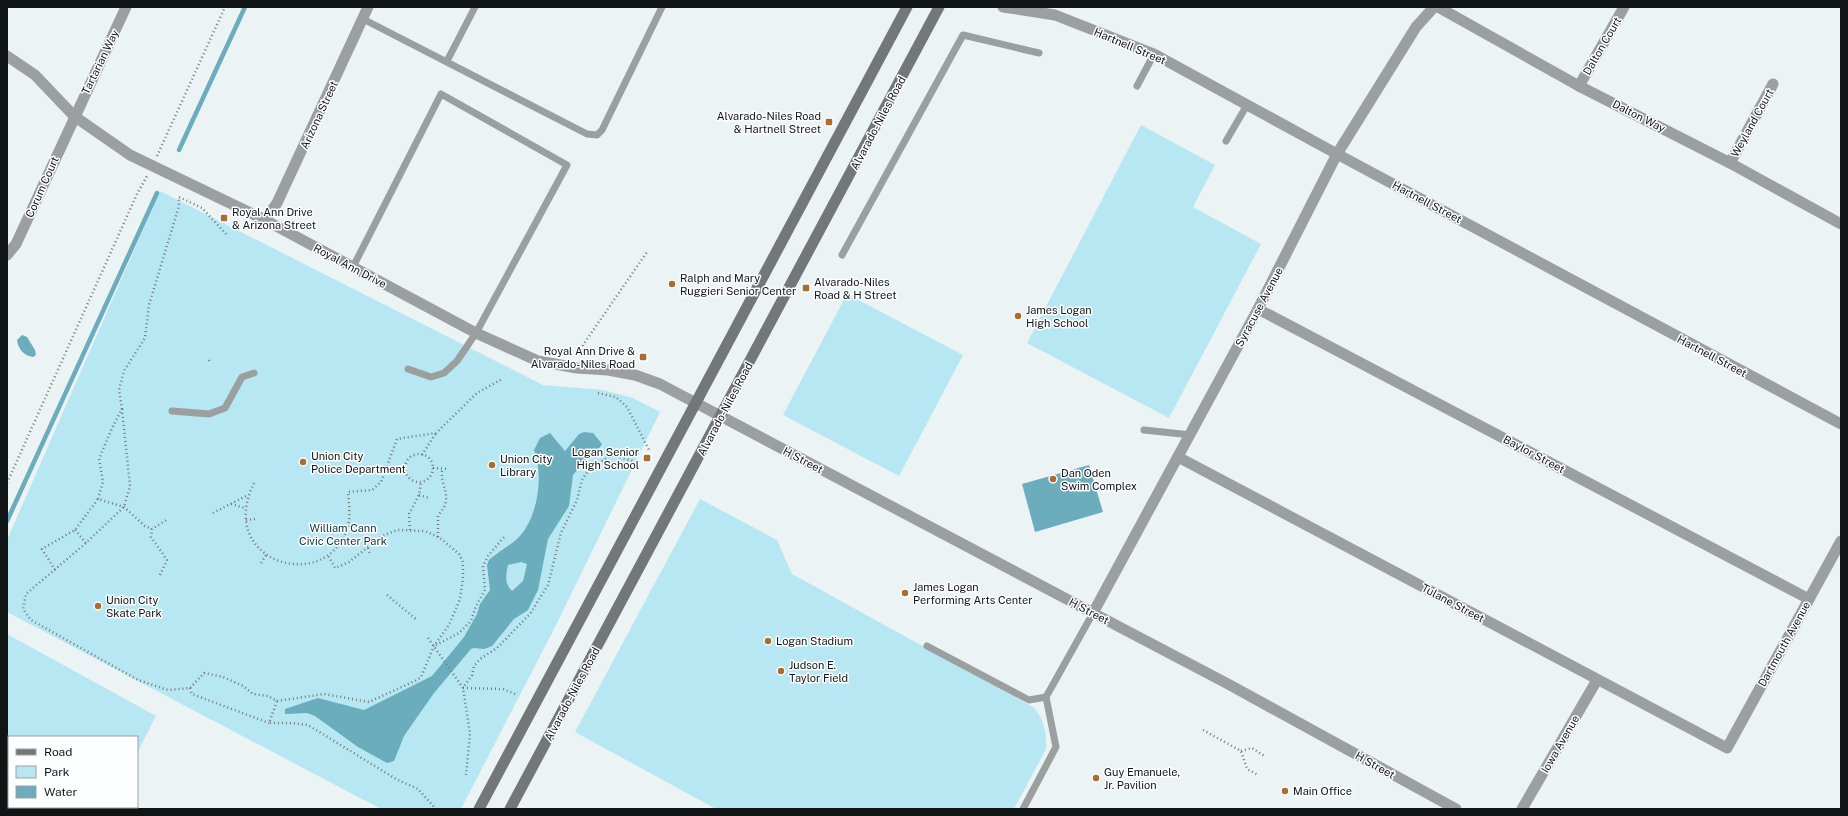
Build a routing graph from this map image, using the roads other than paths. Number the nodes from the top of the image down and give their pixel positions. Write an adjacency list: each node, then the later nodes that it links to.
1 (126, 7): 20 (street, Tartarian Way)
2 (368, 7): 11 (street, Arizona Street)
3 (475, 7): 15 (lane)
4 (662, 7): 15 (lane)
5 (907, 7): 33 (main road)
6 (939, 7): 35 (main road, Alvarado-Niles Road)
7 (1003, 7): 13 (street, Hartnell Street)
8 (1434, 7): 22 (street, Syracuse Avenue)
9 (1438, 7): 18 (street, Dalton Way)
10 (1624, 7): 18 (street, Dalton Court)
11 (363, 19): 15 (lane); 24 (street, Arizona Street)
12 (1039, 53): 27 (lane)
13 (1154, 54): 17 (lane); 19 (street, Hartnell Street)
14 (7, 56): 20 (street, Royal Ann Drive)
15 (447, 61)
16 (1773, 84): 23 (street, Weyland Court)
17 (1137, 86)
18 (1579, 86): 23 (street, Dalton Way)
19 (1247, 105): 21 (lane); 22 (street, Hartnell Street)
20 (74, 116): 24 (street, Royal Ann Drive); 26 (street, Corum Court)
21 (1226, 141)
22 (1337, 154): 29 (street, Syracuse Avenue); 36 (street, Hartnell Street)
23 (1730, 163): 25 (street, Dalton Way)
24 (265, 220): 28 (street, Royal Ann Drive)
25 (1841, 224)
26 (7, 255)
27 (842, 255)
28 (353, 267): 30 (street, Royal Ann Drive); 30 (lane)
29 (1258, 309): 38 (street, Syracuse Avenue); 41 (street, Baylor Street)
30 (476, 333): 31 (lane); 33 (street, Royal Ann Drive)
31 (408, 370)
32 (254, 374): 34 (lane)
33 (696, 402): 35 (street, Royal Ann Drive); 47 (main road)
34 (172, 411)
35 (721, 416): 42 (street, H Street); 48 (main road, Alvarado-Niles Road)
36 (1841, 424)
37 (1144, 430): 38 (lane)
38 (1191, 435): 39 (street, Syracuse Avenue)
39 (1178, 458): 42 (street, Syracuse Avenue); 44 (street, Tulane Street)
40 (1841, 540): 41 (street, Dartmouth Avenue)
41 (1809, 599): 46 (street, Dartmouth Avenue)
42 (1093, 613): 45 (lane); 50 (street, H Street)
43 (927, 646): 45 (lane)
44 (1597, 680): 46 (street, Tulane Street); 51 (street, Iowa Avenue)
45 (1046, 697): 49 (lane)
46 (1728, 748)
47 (479, 809)
48 (510, 809)
49 (1023, 809)
50 (1456, 809)
51 (1522, 809)

